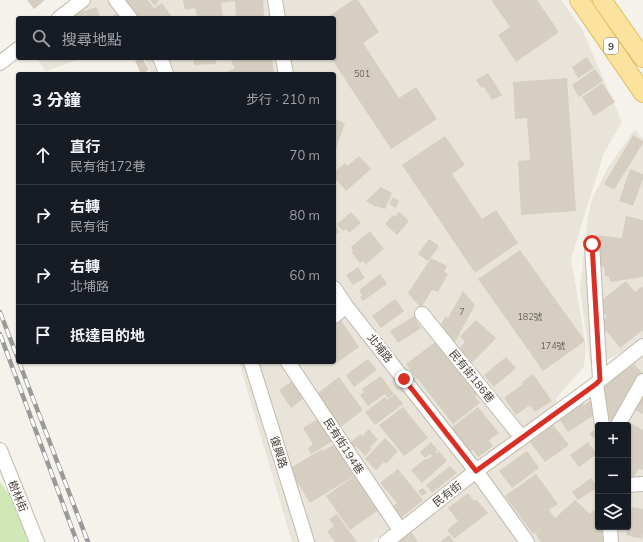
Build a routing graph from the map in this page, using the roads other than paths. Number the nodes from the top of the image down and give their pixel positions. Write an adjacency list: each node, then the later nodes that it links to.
1 (83, 0): 6 (street)
2 (116, 0): 7 (street)
3 (275, 0): 8 (street)
4 (579, 0): 14 (main road, 9)
5 (602, 0): 10 (main road, 9)
6 (62, 16)
7 (128, 16)
8 (278, 16)
9 (16, 51): 12 (street)
10 (643, 58)
11 (283, 60): 13 (street)
12 (0, 63)
13 (286, 72)
14 (643, 93)
15 (592, 244): 24 (street)
16 (336, 291): 17 (street, 北埔路)
17 (346, 306): 18 (street); 29 (street, 北埔路)
18 (336, 314)
19 (422, 314): 27 (street, 民有街186巷)
20 (643, 346): 24 (street, 民有街)
21 (252, 364): 33 (street, 復興路)
22 (289, 364): 30 (street, 民有街194巷)
23 (643, 381): 26 (street)
24 (598, 382): 25 (street); 27 (street, 民有街)
25 (602, 422)
26 (620, 422)
27 (522, 438): 29 (street, 民有街)
28 (0, 450): 32 (street, 樹林街)
29 (476, 471): 30 (street, 民有街); 35 (street, 北埔路)
30 (400, 530): 34 (street, 民有街)
31 (610, 530): 36 (street)
32 (37, 542)
33 (307, 542)
34 (386, 542)
35 (527, 542)
36 (611, 542)

